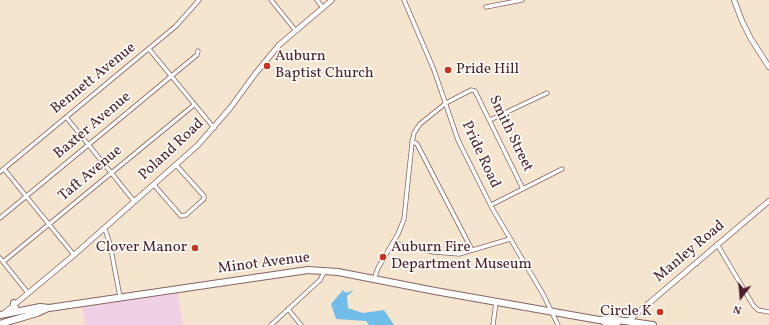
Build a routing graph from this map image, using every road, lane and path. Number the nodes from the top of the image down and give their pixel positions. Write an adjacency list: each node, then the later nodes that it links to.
1 (199, 0): 11 (street, Bennett Avenue)
2 (271, 0): 10 (street)
3 (317, 0): 9 (street)
4 (332, 0): 9 (street, Poland Road)
5 (404, 0): 16 (street, Pride Road)
6 (522, 0): 8 (street)
7 (734, 0): 13 (street)
8 (486, 7)
9 (323, 8): 10 (street, Poland Road)
10 (296, 31): 20 (street, Poland Road)
11 (149, 49): 14 (street); 18 (street, Bennett Avenue)
12 (198, 51): 14 (street, Baxter Avenue)
13 (769, 67)
14 (171, 77): 17 (street); 22 (street, Baxter Avenue)
15 (547, 93): 19 (street)
16 (446, 103): 19 (street, Smith Street); 21 (street); 32 (street, Pride Road)
17 (194, 105): 20 (street); 26 (street, Taft Avenue)
18 (66, 117): 22 (street); 25 (street, Bennett Avenue)
19 (490, 120): 28 (street, Smith Street)
20 (214, 128): 23 (street, Poland Road)
21 (412, 141): 37 (street); 39 (street)
22 (88, 145): 26 (street); 29 (street, Baxter Avenue)
23 (176, 165): 27 (street, Poland Road); 27 (street)
24 (562, 169): 28 (street)
25 (2, 171): 29 (street)
26 (111, 173): 30 (street); 34 (street, Taft Avenue)
27 (154, 185): 30 (street, Poland Road)
28 (523, 188): 32 (street)
29 (26, 197): 33 (street, Baxter Avenue); 34 (street)
30 (134, 201): 35 (street, Poland Road)
31 (769, 201): 38 (street, Manley Road)
32 (491, 205): 36 (street, Pride Road)
33 (0, 218)
34 (49, 225): 40 (street); 42 (street, Taft Avenue)
35 (104, 228): 40 (street, Poland Road); 46 (street)
36 (510, 239): 39 (street); 52 (street, Pride Road)
37 (393, 243): 39 (street); 44 (street)
38 (717, 244): 53 (street); 56 (street, Manley Road)
39 (472, 250)
40 (74, 255): 45 (street, Poland Road)
41 (0, 258): 42 (street)
42 (3, 262): 45 (street)
43 (325, 270): 44 (main road, Minot Avenue); 46 (main road, Minot Avenue); 50 (street)
44 (374, 279): 47 (main road, Minot Avenue)
45 (28, 293): 48 (street, Poland Road)
46 (120, 297): 49 (main road, Minot Avenue)
47 (496, 302): 52 (main road, Minot Avenue); 60 (street)
48 (14, 303): 51 (main road); 54 (street, Poland Road)
49 (49, 308): 51 (main road, Minot Avenue); 57 (main road, Minot Avenue)
50 (288, 309): 58 (street); 59 (street)
51 (17, 311): 54 (main road, Minot Avenue)
52 (552, 312): 55 (main road, Minot Avenue); 61 (street, Pride Road)
53 (769, 312)
54 (1, 314)
55 (599, 320): 56 (main road, Minot Avenue); 62 (main road, Minot Avenue)
56 (628, 321): 63 (main road, Minot Avenue)
57 (0, 324)
58 (271, 325)
59 (301, 325)
60 (493, 325)
61 (558, 325)
62 (617, 325)
63 (653, 325)

